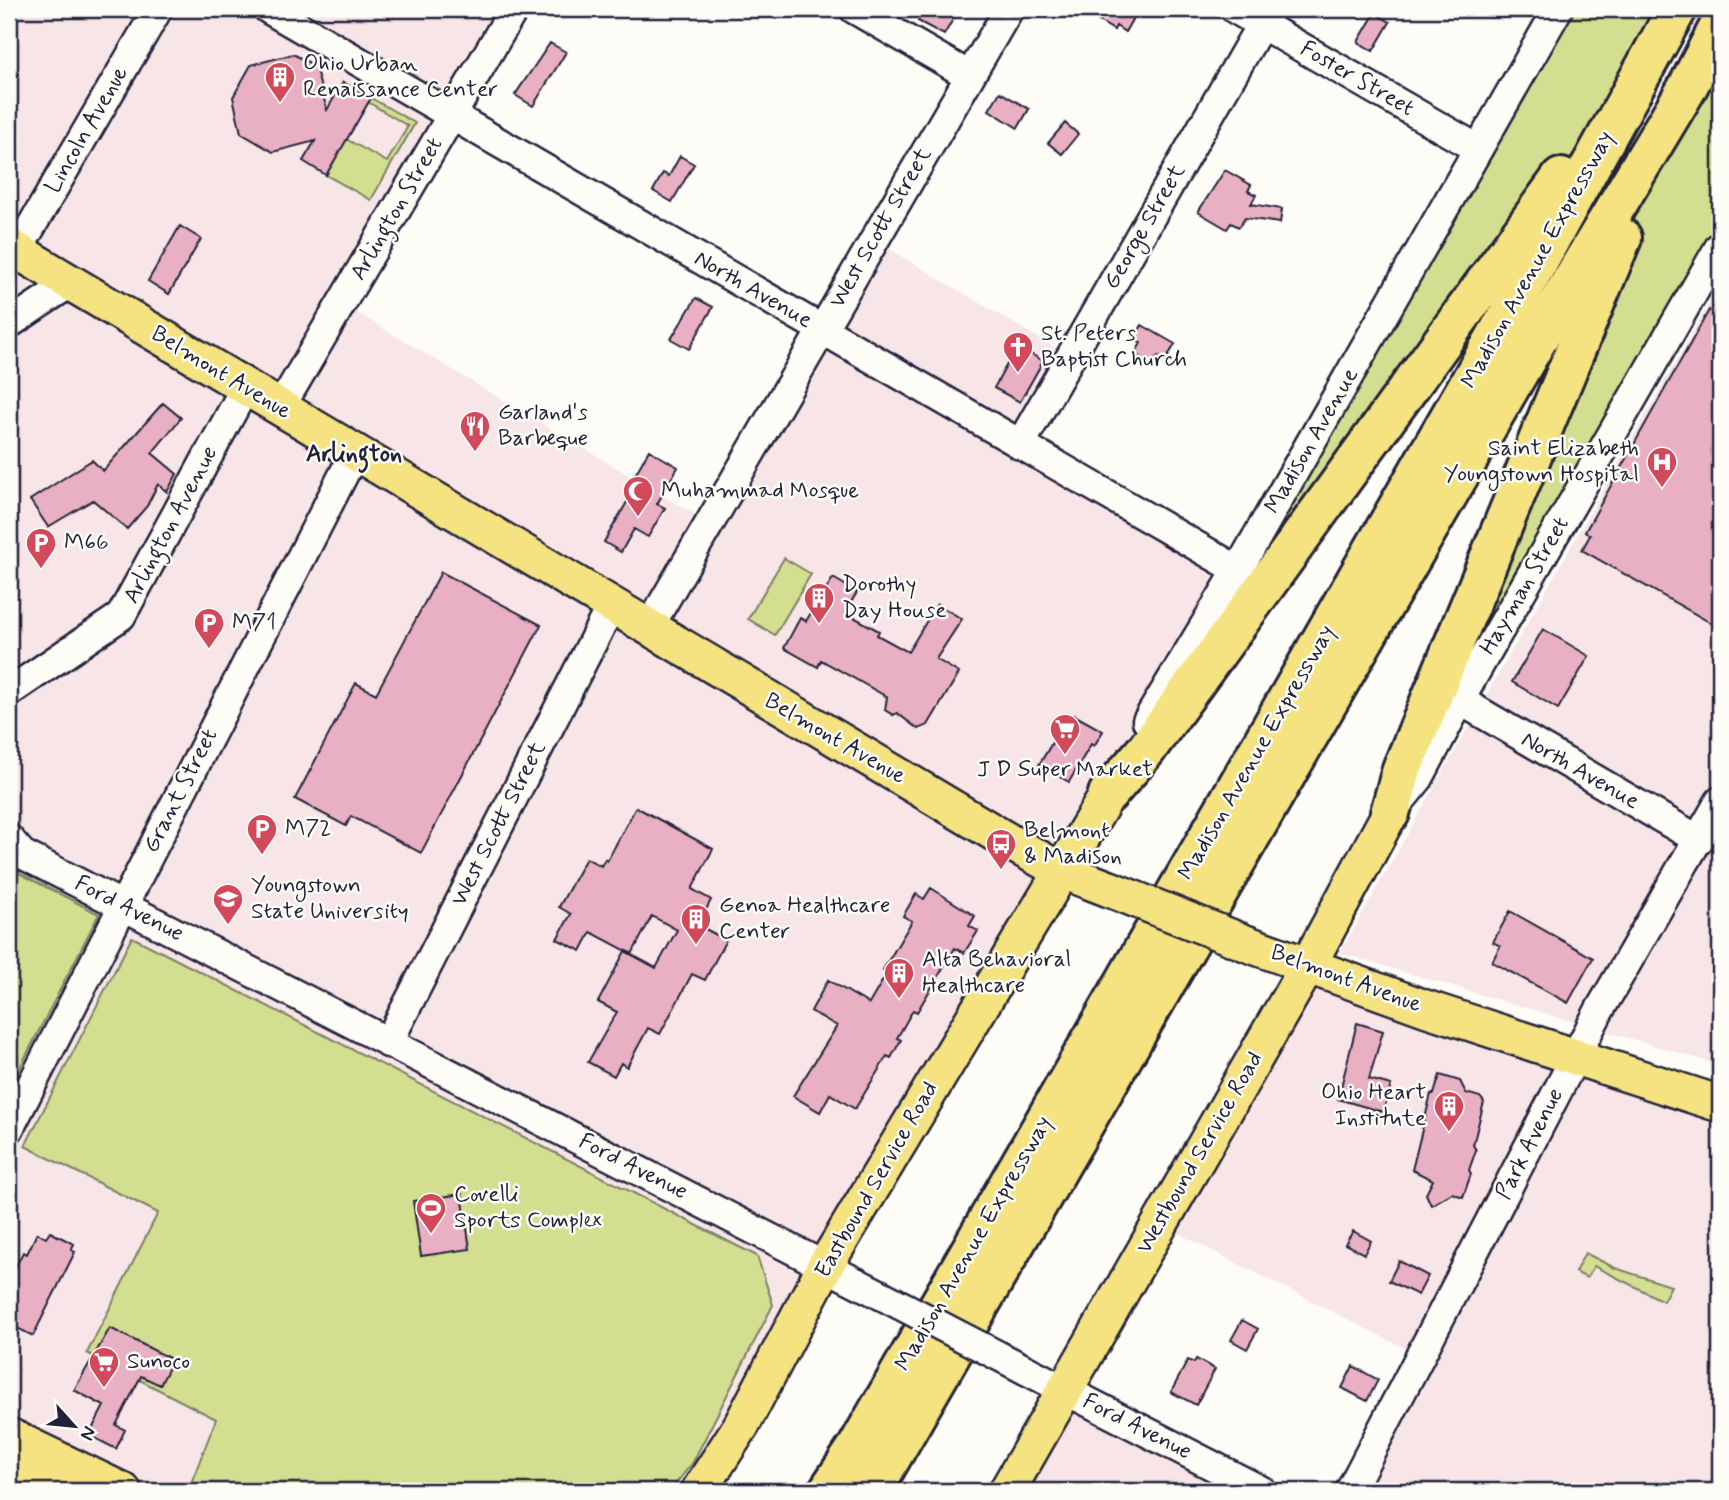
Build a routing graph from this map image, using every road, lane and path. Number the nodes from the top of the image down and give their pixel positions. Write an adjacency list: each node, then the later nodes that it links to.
1 (158, 9): 17 (street, Lincoln Avenue)
2 (268, 9): 14 (street, North Avenue)
3 (514, 9): 14 (street, Arlington Street)
4 (854, 9): 12 (street)
5 (1009, 9): 12 (street, West Scott Street)
6 (1235, 9): 9 (street, Foster Street)
7 (1558, 9): 15 (street, Madison Avenue)
8 (1677, 9): 11 (highway, Madison Avenue Expressway)
9 (1266, 16): 15 (street, Foster Street); 23 (street, George Street)
10 (1720, 25): 13 (highway, Madison Avenue Expressway)
11 (1658, 43): 30 (highway); 49 (highway, Madison Avenue Expressway)
12 (970, 76): 20 (street, West Scott Street)
13 (1686, 90): 29 (highway); 50 (highway, Madison Avenue Expressway)
14 (452, 115): 20 (street, North Avenue); 22 (street, Arlington Street)
15 (1478, 149): 25 (street, Madison Avenue)
16 (1720, 246): 29 (street, Hayman Street)
17 (13, 249): 18 (main road, Belmont Avenue)
18 (70, 283): 19 (street); 21 (main road, Belmont Avenue)
19 (9, 324)
20 (822, 330): 23 (street, North Avenue); 27 (street, West Scott Street)
21 (245, 388): 22 (main road, Belmont Avenue); 28 (street, Arlington Avenue)
22 (280, 408): 24 (main road, Belmont Avenue)
23 (1020, 445): 25 (street, North Avenue)
24 (354, 454): 26 (main road, Belmont Avenue); 36 (street, Grant Street)
25 (1238, 570): 30 (street, Madison Avenue)
26 (611, 606): 27 (main road, Belmont Avenue); 38 (street, West Scott Street)
27 (648, 629): 35 (main road, Belmont Avenue)
28 (9, 692)
29 (1450, 693): 32 (highway); 34 (street, North Avenue)
30 (1108, 794): 35 (main road, Madison Avenue)
31 (1720, 802): 34 (street, Park Avenue)
32 (1390, 813): 37 (main road, Westbound Service Road)
33 (9, 839): 36 (street, Ford Avenue)
34 (1699, 840): 39 (street, Park Avenue)
35 (1060, 870): 37 (main road, Belmont Avenue, bridge); 42 (main road, Eastbound Service Road)
36 (123, 906): 38 (street, Ford Avenue); 41 (street, Grant Street)
37 (1307, 967): 39 (main road, Belmont Avenue); 43 (main road, Westbound Service Road)
38 (388, 1042): 42 (street, Ford Avenue)
39 (1576, 1056): 40 (main road, Belmont Avenue); 53 (street, Park Avenue)
40 (1720, 1104)
41 (9, 1129)
42 (825, 1266): 43 (street, Ford Avenue, bridge); 48 (main road, Eastbound Service Road)
43 (1065, 1390): 51 (main road, Westbound Service Road); 52 (street, Ford Avenue)
44 (9, 1436): 47 (main road)
45 (9, 1464): 46 (main road)
46 (65, 1491)
47 (123, 1491)
48 (699, 1491)
49 (828, 1491)
50 (872, 1491)
51 (1007, 1491)
52 (1262, 1491)
53 (1350, 1491)

